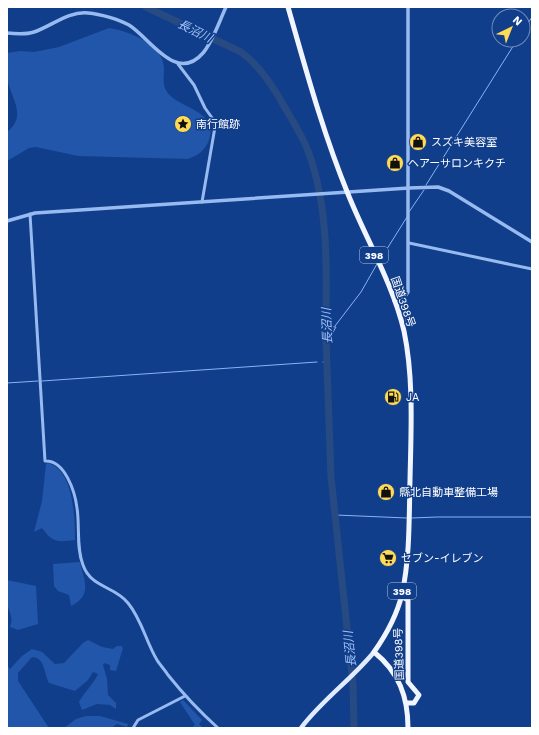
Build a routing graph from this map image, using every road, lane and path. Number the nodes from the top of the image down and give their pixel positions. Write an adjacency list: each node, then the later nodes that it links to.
1 (226, 7): 5 (street)
2 (288, 7): 7 (highway, 国道398号 / 398)
3 (408, 7): 6 (street)
4 (7, 33): 5 (street)
5 (178, 64): 8 (street)
6 (409, 188): 7 (street); 11 (street); 12 (street)
7 (347, 193): 8 (street); 15 (highway, 国道398号 / 398)
8 (202, 202): 9 (street)
9 (30, 214): 10 (street); 19 (street)
10 (7, 221)
11 (409, 242): 13 (street); 14 (street)
12 (532, 242)
13 (532, 269)
14 (403, 297): 15 (street); 16 (street)
15 (394, 301): 17 (highway, 国道398号 / 398)
16 (407, 321)
17 (401, 596): 18 (highway, 国道398号 / 398); 20 (highway, 国道398号 / 398)
18 (374, 652): 20 (highway, 国道398号); 23 (main road)
19 (184, 696): 21 (street); 22 (street)
20 (407, 703): 24 (highway, 国道398号)
21 (133, 728)
22 (218, 728)
23 (301, 728)
24 (408, 728)

